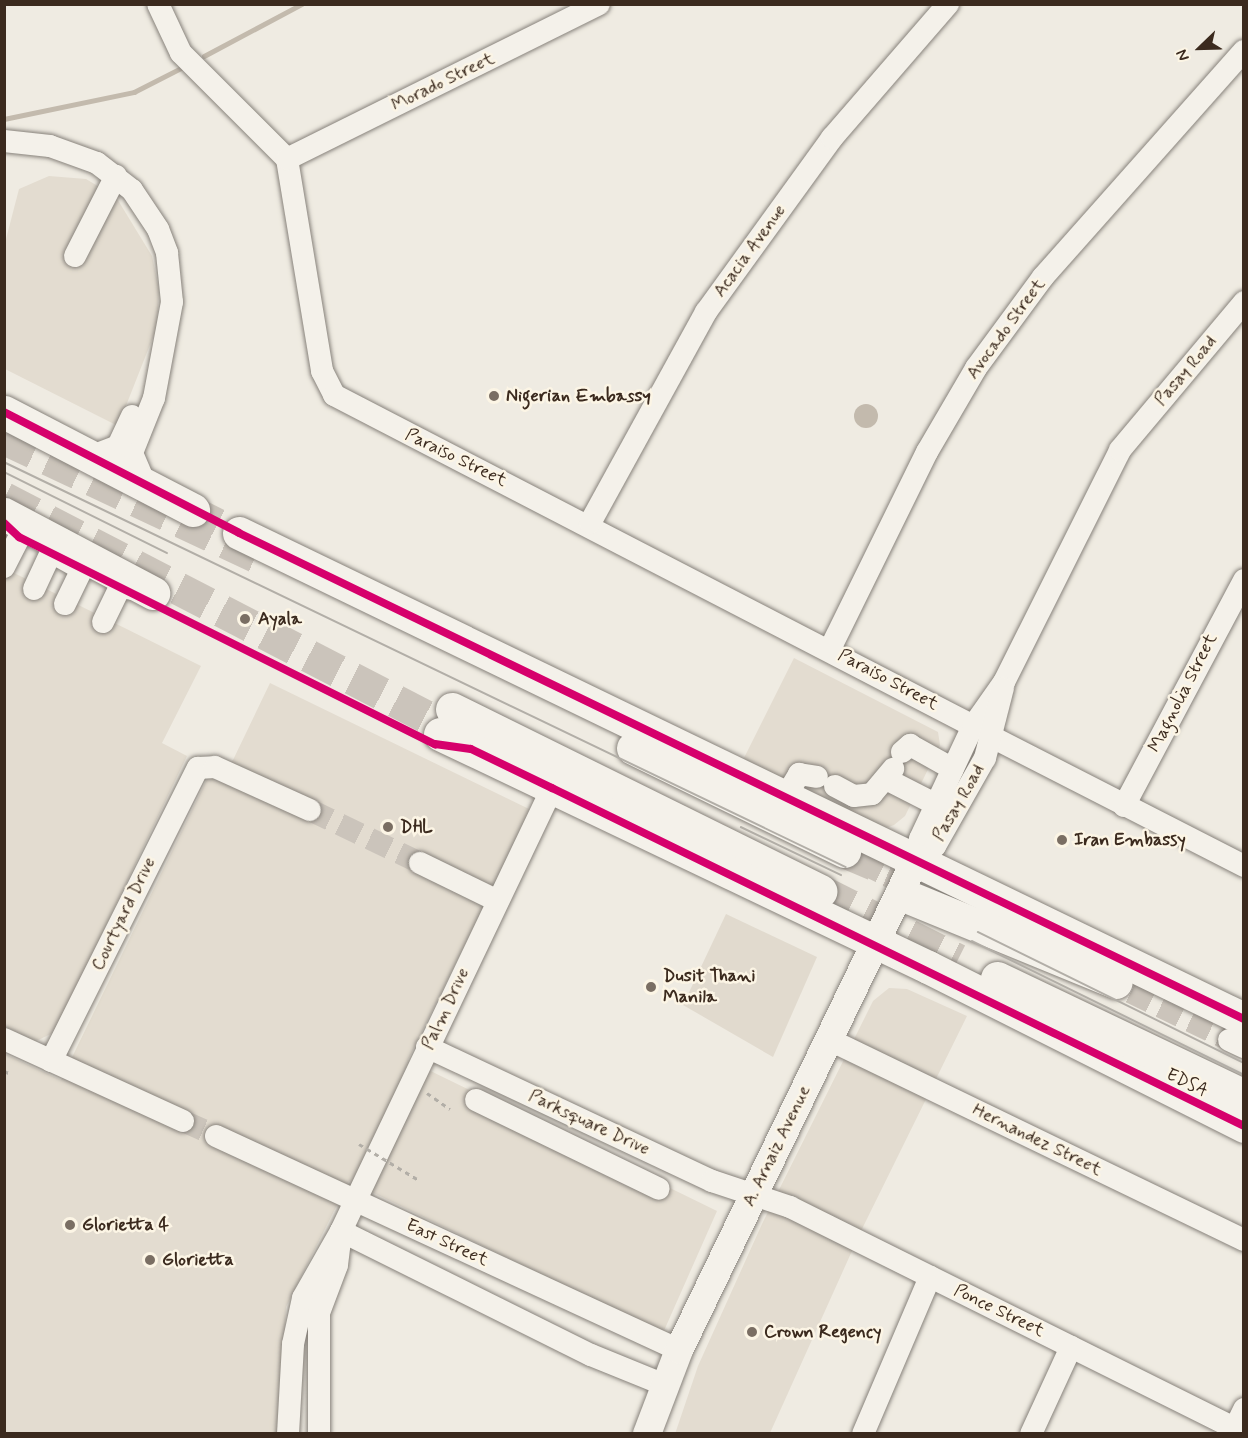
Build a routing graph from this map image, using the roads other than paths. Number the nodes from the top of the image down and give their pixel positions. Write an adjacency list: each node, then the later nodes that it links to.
1 (158, 4): 6 (street)
2 (599, 4): 6 (street, Morado Street)
3 (948, 4): 15 (street, Acacia Avenue)
4 (1244, 51): 26 (street, Avocado Street)
5 (4, 141): 7 (street)
6 (287, 159): 15 (street, Paraiso Street)
7 (116, 176): 8 (street); 10 (street)
8 (75, 256)
9 (1244, 302): 27 (street, Pasay Road)
10 (164, 356): 12 (street); 13 (street)
11 (4, 412): 12 (highway)
12 (92, 456): 13 (highway)
13 (145, 484): 14 (highway)
14 (193, 510)
15 (590, 523): 26 (street, Paraiso Street)
16 (9, 525): 18 (street); 19 (street); 22 (highway)
17 (240, 533): 23 (highway)
18 (51, 553): 20 (street); 24 (street)
19 (4, 567)
20 (34, 589)
21 (1241, 589): 35 (street, Magnolia Street)
22 (153, 593): 25 (street)
23 (383, 603): 33 (highway); 36 (highway)
24 (65, 604)
25 (103, 622)
26 (830, 649): 28 (street, Paraiso Street)
27 (1004, 682): 28 (street, Pasay Road); 29 (street, Pasay Road)
28 (973, 726): 31 (street, Pasay Road)
29 (994, 738): 35 (street); 38 (street, Pasay Road)
30 (895, 767): 31 (street); 34 (street); 36 (street)
31 (953, 769): 34 (street, Pasay Road)
32 (552, 788): 41 (highway); 43 (street, Palm Drive); 44 (highway)
33 (786, 796): 36 (highway); 36 (street)
34 (937, 805): 38 (street, Pasay Road)
35 (1124, 806): 40 (street)
36 (838, 807): 38 (highway)
37 (310, 810): 51 (street, Courtyard Drive)
38 (915, 861): 42 (main road, A. Arnaiz Avenue); 47 (highway)
39 (420, 863): 43 (street)
40 (1244, 866)
41 (821, 891)
42 (901, 894): 44 (main road, A. Arnaiz Avenue); 47 (highway)
43 (496, 900): 50 (street, Palm Drive)
44 (877, 945): 49 (main road, A. Arnaiz Avenue); 56 (highway)
45 (958, 960): 52 (highway)
46 (1032, 1010): 54 (highway, EDSA)
47 (1240, 1032)
48 (4, 1039): 51 (street)
49 (830, 1040): 59 (main road, A. Arnaiz Avenue); 62 (street, Hernandez Street)
50 (427, 1047): 59 (street, Parksquare Drive); 60 (street, Palm Drive)
51 (51, 1061): 55 (street)
52 (1244, 1094)
53 (476, 1100): 58 (street)
54 (1244, 1110)
55 (183, 1121)
56 (1244, 1126)
57 (216, 1136): 60 (street, East Street)
58 (658, 1189)
59 (752, 1197): 63 (street, Ponce Street); 65 (main road, A. Arnaiz Avenue)
60 (356, 1199): 61 (street, Palm Drive); 65 (street, East Street)
61 (341, 1231): 66 (street, Palm Drive); 67 (street, Palm Drive); 68 (street, East Street)
62 (1244, 1240)
63 (930, 1277): 64 (street, Ponce Street); 73 (street)
64 (1071, 1347): 69 (street, Ponce Street); 74 (street)
65 (679, 1350): 68 (main road, A. Arnaiz Avenue)
66 (323, 1372): 67 (street); 71 (street, Palm Drive)
67 (291, 1374): 70 (street, Palm Drive)
68 (665, 1385): 72 (main road, A. Arnaiz Avenue)
69 (1238, 1426)
70 (288, 1434)
71 (319, 1434)
72 (647, 1434)
73 (863, 1434)
74 (1030, 1434)

